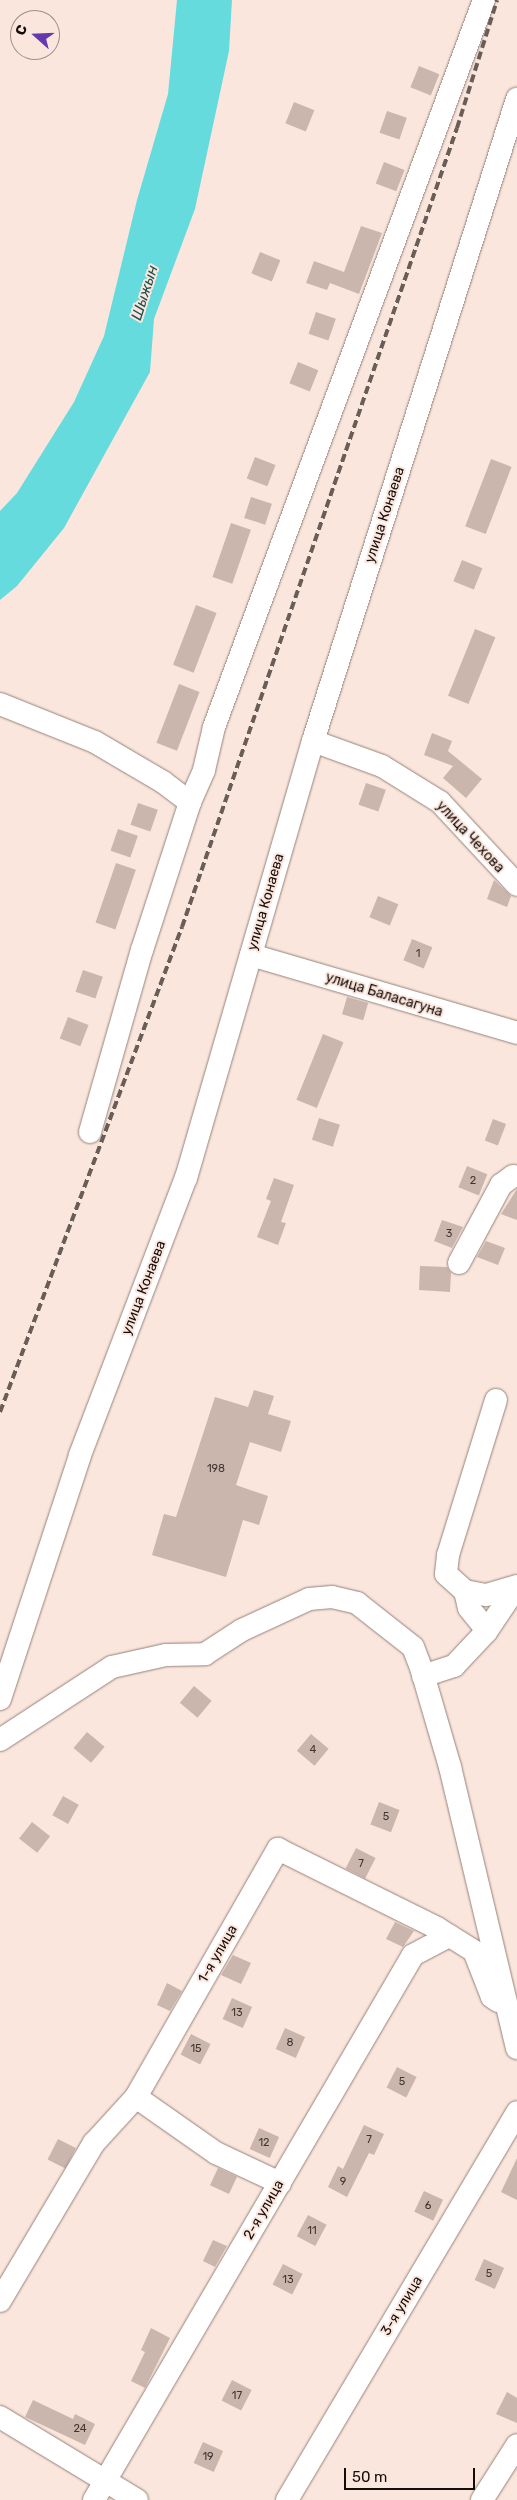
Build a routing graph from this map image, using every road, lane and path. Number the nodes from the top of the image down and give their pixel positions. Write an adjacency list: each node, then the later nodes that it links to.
1 (484, 0): 5 (street)
2 (517, 99): 4 (street, улица Конаева)
3 (0, 704): 5 (street)
4 (313, 741): 6 (street, улица Чехова); 7 (street, улица Конаева)
5 (190, 802): 9 (street)
6 (517, 885)
7 (251, 955): 8 (street, улица Баласагуна); 17 (street, улица Конаева)
8 (517, 1033)
9 (90, 1132)
10 (516, 1171): 11 (street)
11 (459, 1263)
12 (496, 1400): 14 (street)
13 (517, 1586): 14 (street); 15 (street)
14 (465, 1592): 15 (street)
15 (487, 1630): 16 (street)
16 (424, 1676): 18 (street); 20 (street)
17 (0, 1699)
18 (0, 1740)
19 (449, 1936): 20 (street, 1-я улица); 22 (street, 1-я улица); 24 (street, 2-я улица)
20 (507, 2007): 21 (street)
21 (517, 2048)
22 (136, 2097): 24 (street); 25 (street, 1-я улица)
23 (517, 2112): 31 (street, 3-я улица)
24 (280, 2183): 28 (street, 2-я улица)
25 (0, 2301)
26 (0, 2417): 28 (street)
27 (517, 2445): 32 (street)
28 (105, 2481): 29 (street, 2-я улица); 30 (street)
29 (94, 2500)
30 (137, 2500)
31 (287, 2500)
32 (482, 2500)

